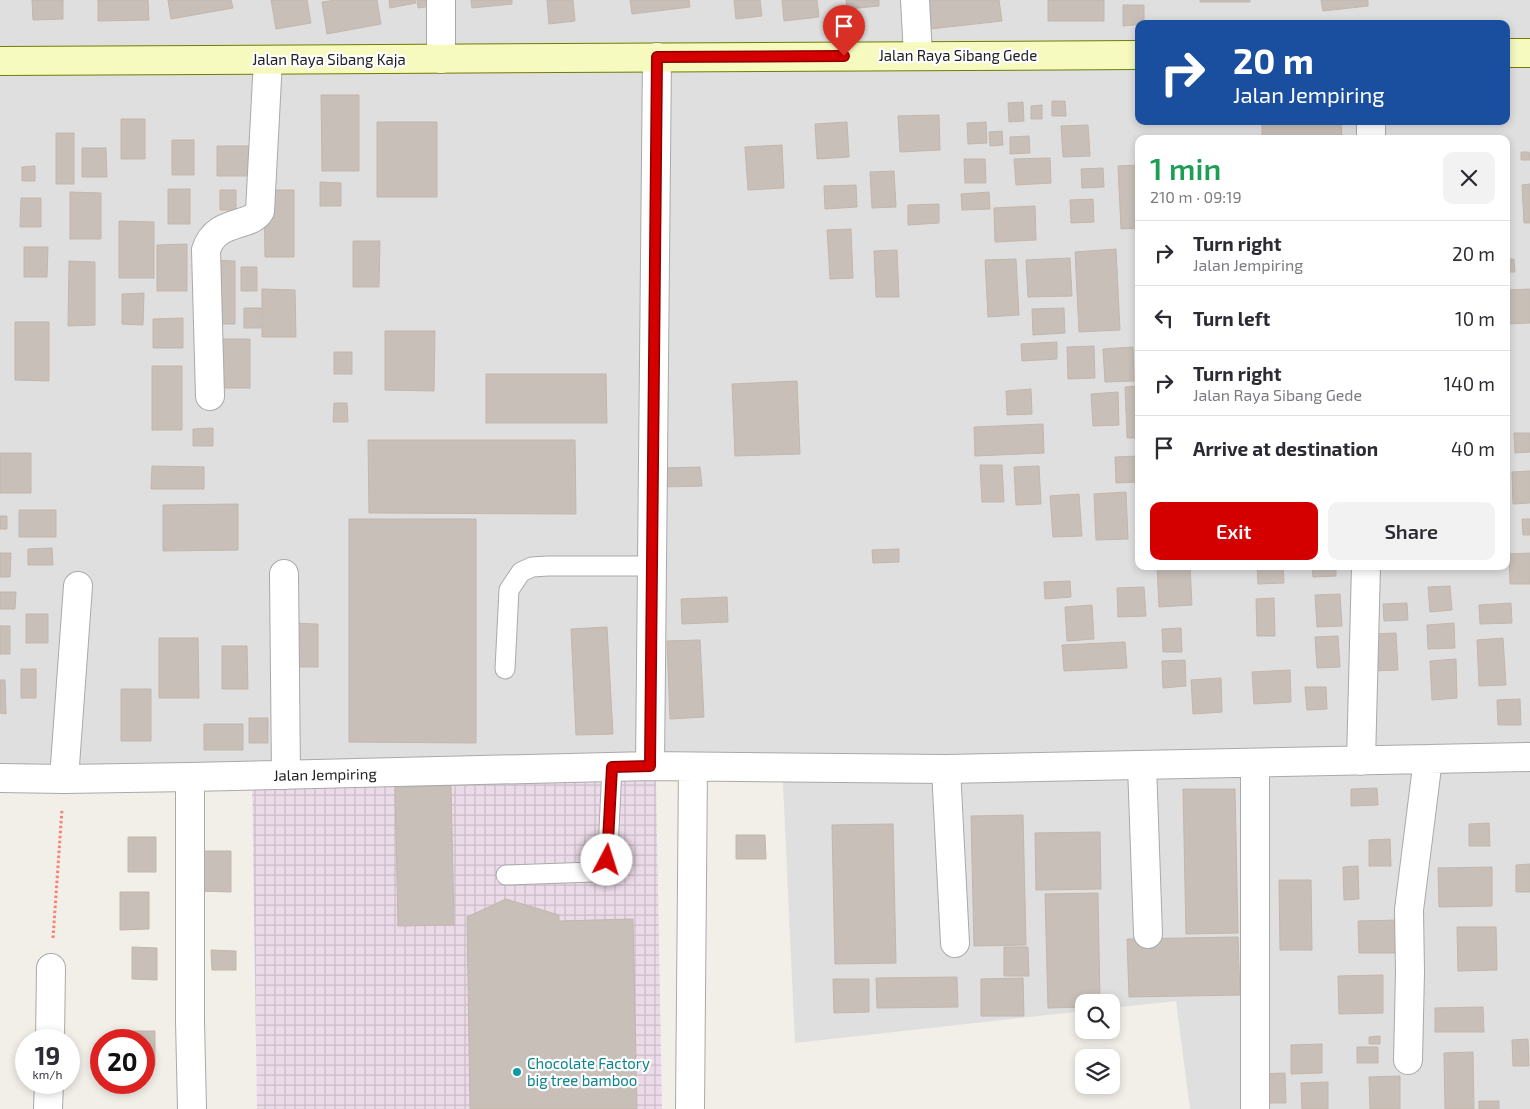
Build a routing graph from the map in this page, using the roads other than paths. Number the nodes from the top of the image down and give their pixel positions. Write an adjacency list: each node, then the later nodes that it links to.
1 (441, 0): 8 (street)
2 (915, 0): 5 (street)
3 (1510, 53): 4 (main road)
4 (1530, 53)
5 (918, 55): 6 (main road, Jalan Raya Sibang Gede); 7 (main road, Jalan Raya Sibang Gede)
6 (1135, 55)
7 (657, 57): 8 (main road, Jalan Raya Sibang Kaja); 12 (street)
8 (441, 59): 9 (main road, Jalan Raya Sibang Kaja)
9 (268, 60): 10 (main road, Jalan Raya Sibang Kaja); 11 (street)
10 (0, 61)
11 (210, 396)
12 (652, 566): 16 (lane); 22 (street)
13 (1366, 570): 19 (street)
14 (284, 574): 26 (street)
15 (78, 586): 29 (street)
16 (505, 669)
17 (1530, 757): 18 (street, Jalan Jempiring)
18 (1428, 759): 19 (street, Jalan Jempiring); 35 (street)
19 (1361, 761): 20 (street, Jalan Jempiring)
20 (1255, 763): 21 (street, Jalan Jempiring); 40 (street)
21 (1142, 765): 25 (street, Jalan Jempiring); 31 (street)
22 (650, 766): 23 (street, Jalan Jempiring); 24 (street, Jalan Jempiring)
23 (612, 767): 26 (street, Jalan Jempiring); 30 (lane)
24 (693, 767): 25 (street, Jalan Jempiring); 39 (street)
25 (946, 770): 32 (street)
26 (286, 774): 27 (street, Jalan Jempiring)
27 (190, 777): 29 (street, Jalan Jempiring); 38 (street)
28 (0, 778): 29 (street, Jalan Jempiring)
29 (64, 779)
30 (506, 875)
31 (1148, 934)
32 (955, 943)
33 (51, 968): 34 (street)
34 (50, 1029)
35 (1408, 1060)
36 (49, 1094): 37 (street)
37 (48, 1109)
38 (192, 1109)
39 (690, 1109)
40 (1255, 1109)

